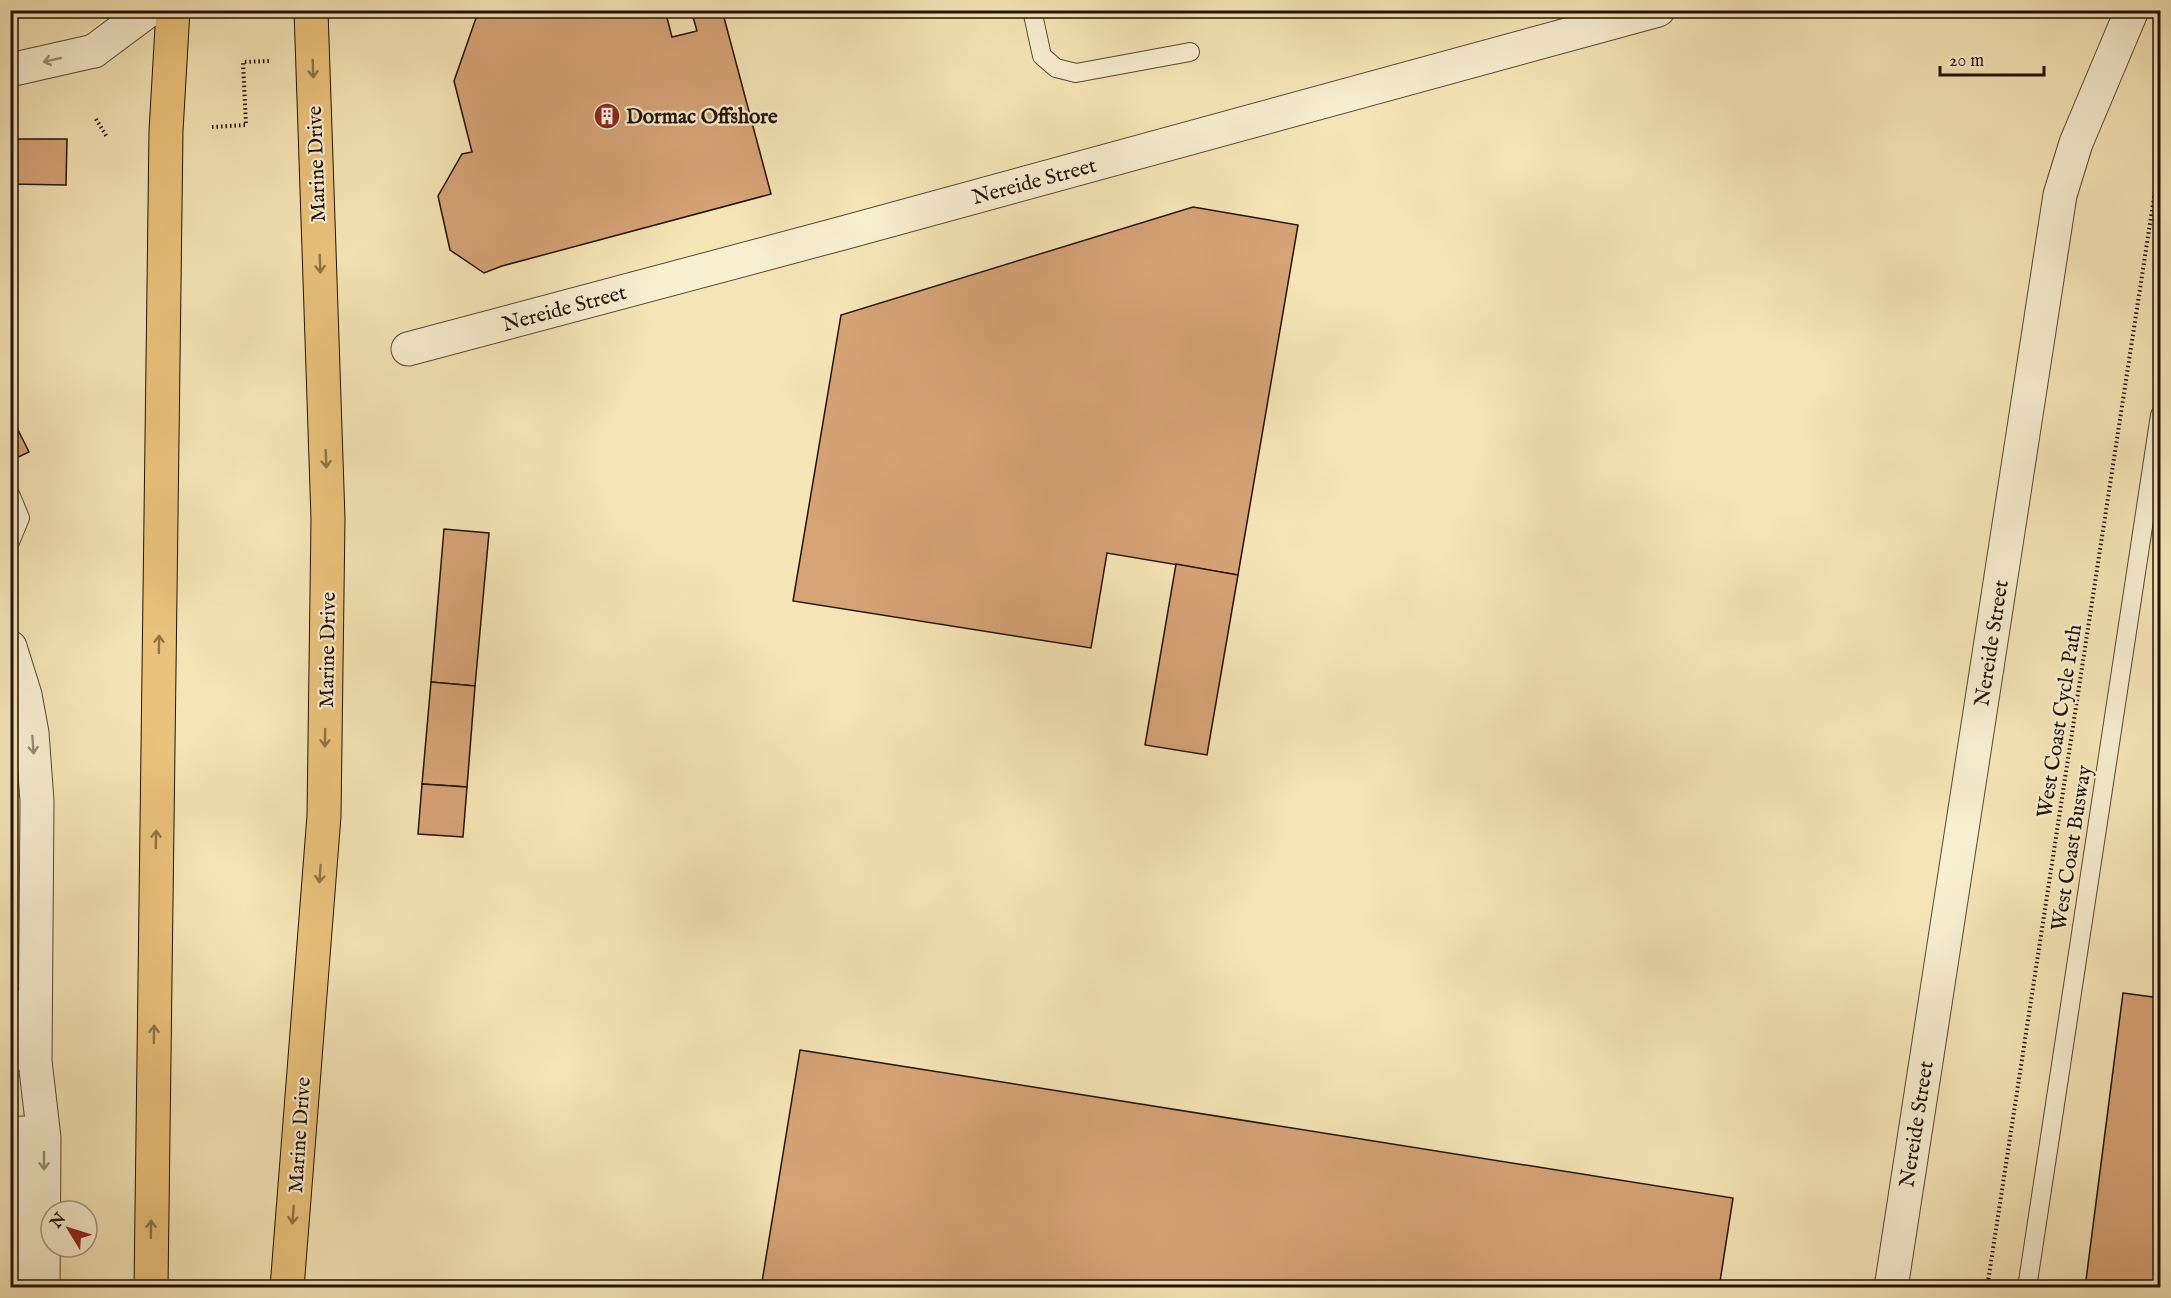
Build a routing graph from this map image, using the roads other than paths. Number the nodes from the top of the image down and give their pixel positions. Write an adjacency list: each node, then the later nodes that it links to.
1 (149, 10): 8 (street, one-way to 8)
2 (173, 10): 17 (main road, one-way to 2)
3 (311, 10): 18 (main road, Marine Drive, one-way to 18)
4 (1032, 10): 7 (lane)
5 (1658, 10): 9 (street, Nereide Street)
6 (2132, 10): 19 (street, Nereide Street)
7 (1190, 52)
8 (10, 70)
9 (408, 349)
10 (2160, 415): 20 (lane, West Coast Busway)
11 (10, 494): 12 (lane)
12 (10, 542)
13 (10, 647): 14 (street, one-way to 14)
14 (23, 1058): 15 (street); 16 (street, one-way to 16)
15 (19, 1287)
16 (43, 1287)
17 (151, 1287)
18 (287, 1287)
19 (1891, 1287)
20 (2027, 1287)

